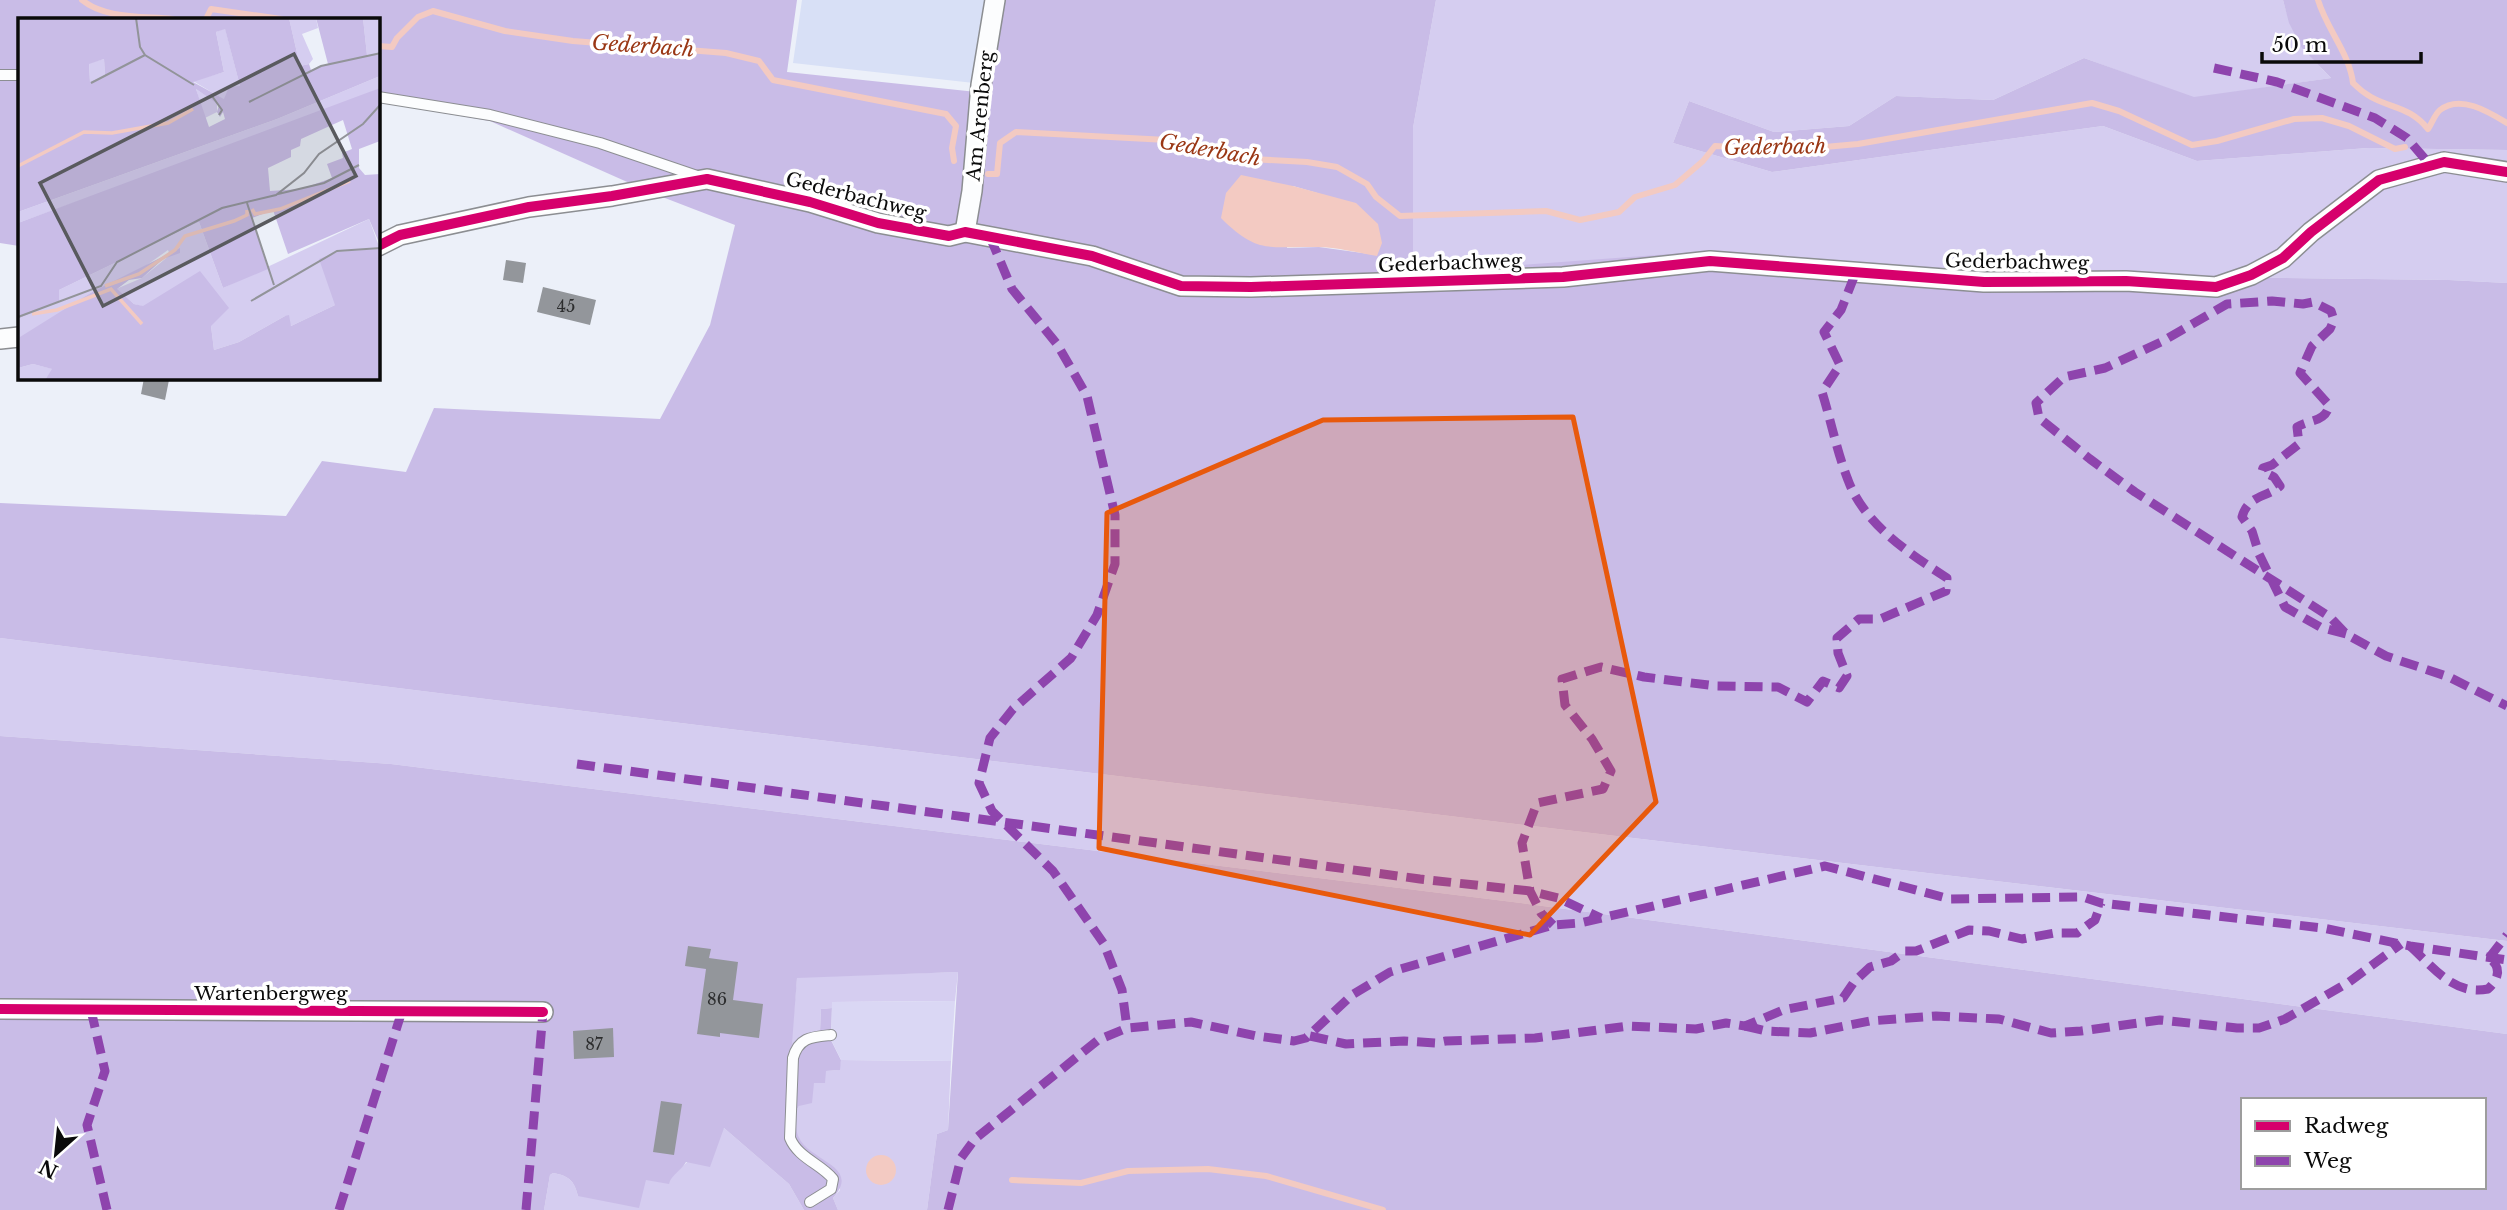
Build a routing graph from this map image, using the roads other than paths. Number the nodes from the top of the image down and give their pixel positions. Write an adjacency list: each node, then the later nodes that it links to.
1 (995, 0): 7 (street, Am Arenberg)
2 (0, 75): 3 (lane)
3 (18, 75)
4 (380, 97): 6 (lane, Gederbachweg)
5 (2507, 172): 7 (street, Gederbachweg)
6 (707, 179): 7 (street, Gederbachweg); 8 (street, Gederbachweg)
7 (965, 232)
8 (380, 245)
9 (18, 337): 10 (street)
10 (0, 339)
11 (0, 1009): 12 (street, Wartenbergweg)
12 (543, 1012)
13 (831, 1035): 14 (lane)
14 (810, 1202)

